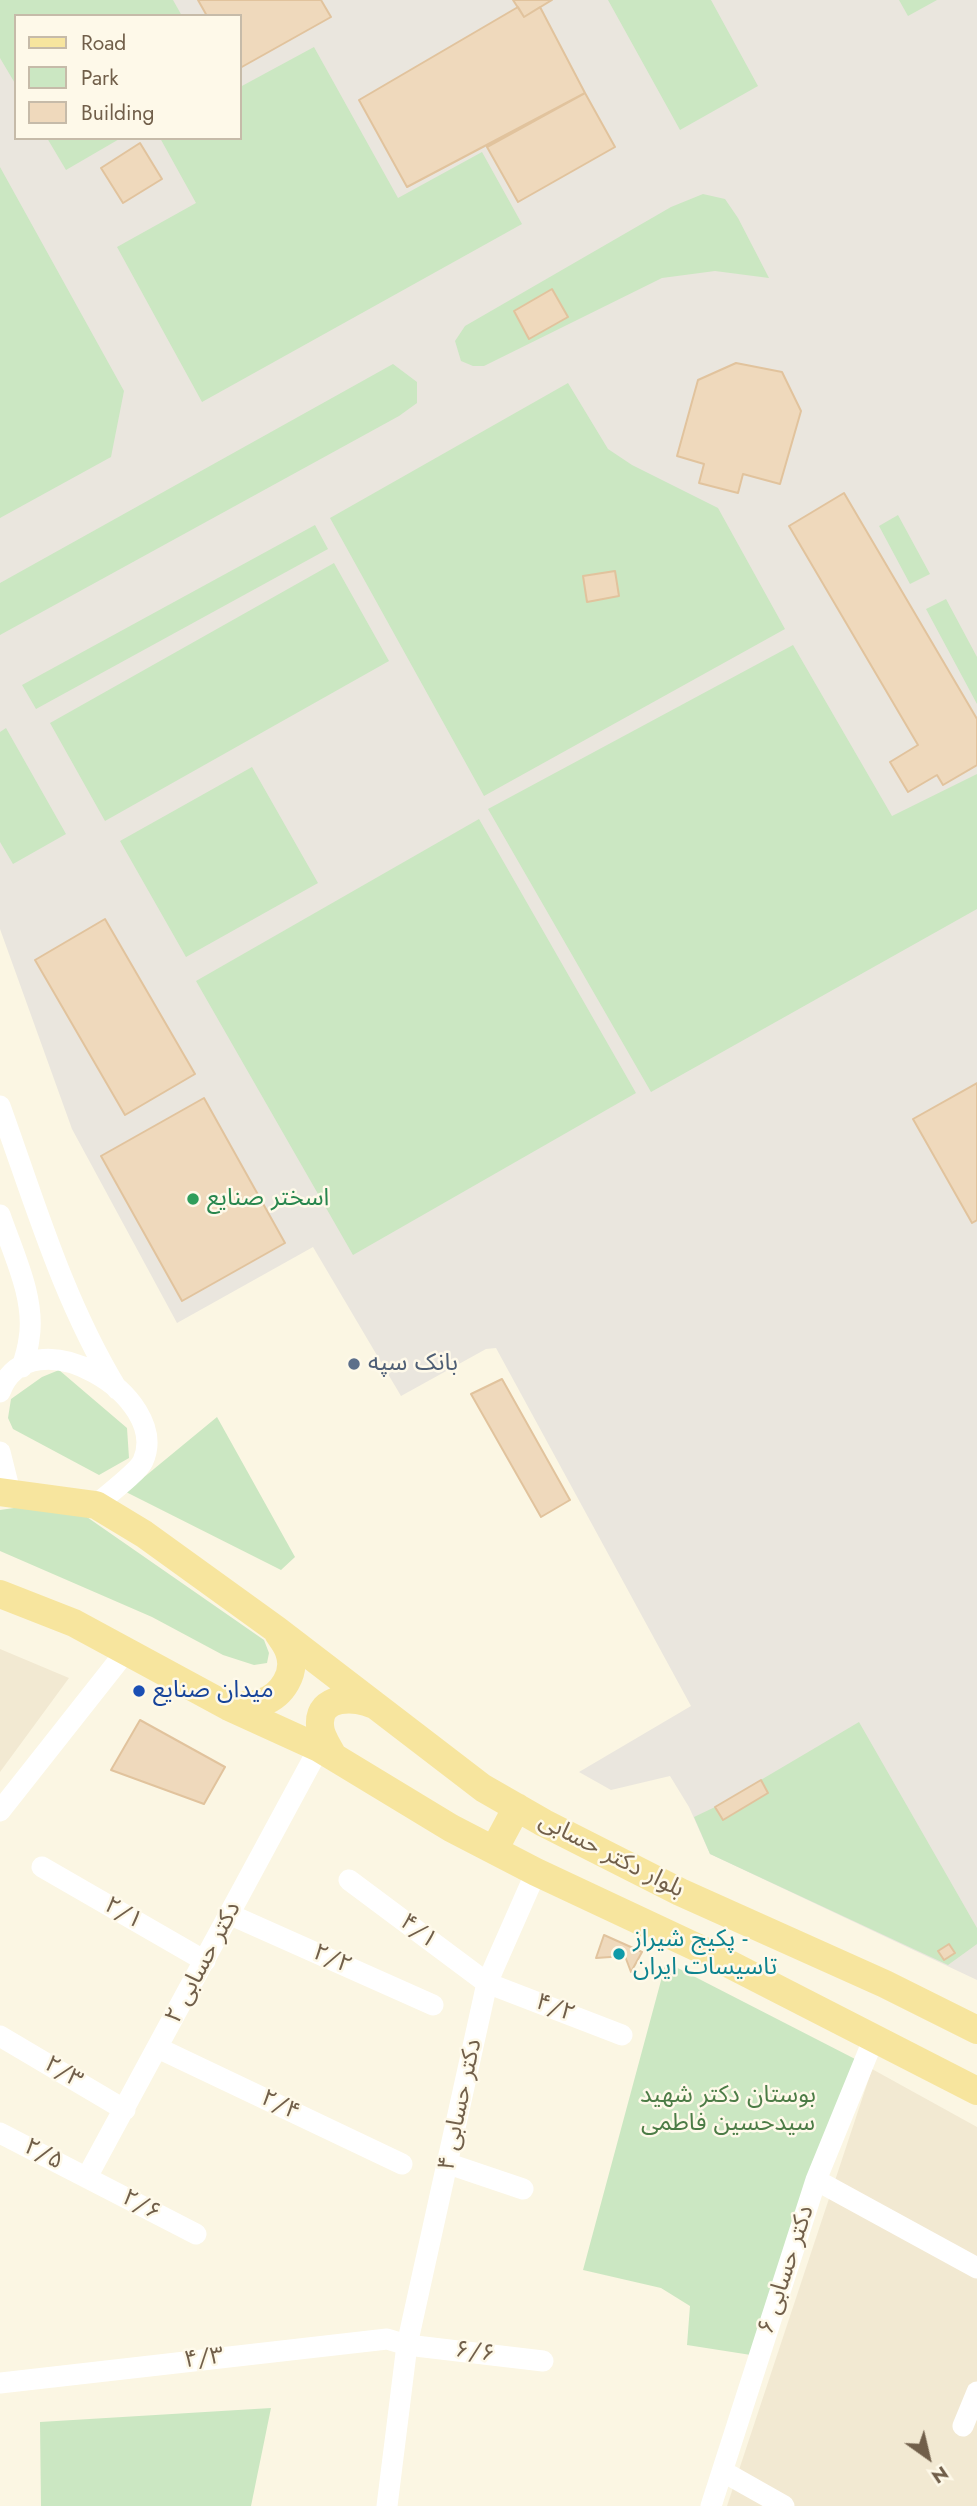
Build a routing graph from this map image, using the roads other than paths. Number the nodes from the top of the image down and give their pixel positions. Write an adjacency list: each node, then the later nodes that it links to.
1 (0, 1106): 4 (street)
2 (0, 1215): 3 (street)
3 (22, 1367): 4 (street); 5 (street)
4 (117, 1389): 8 (street)
5 (0, 1392)
6 (0, 1452): 7 (street)
7 (5, 1492): 8 (main road)
8 (96, 1505): 10 (main road)
9 (6, 1595): 11 (main road)
10 (277, 1630): 12 (main road); 13 (main road, بلوار دکتر حسابی)
11 (127, 1650): 12 (main road); 16 (street)
12 (229, 1707): 14 (main road)
13 (379, 1707): 14 (main road); 15 (main road, بلوار دکتر حسابی)
14 (326, 1752): 17 (main road, بلوار دکتر حسابی); 21 (street, دکتر حسابی ۲)
15 (517, 1807): 17 (main road); 25 (main road, بلوار دکتر حسابی)
16 (0, 1811)
17 (494, 1850): 19 (main road, بلوار دکتر حسابی)
18 (41, 1867): 22 (street, ۲/۱)
19 (536, 1872): 23 (street, دکتر حسابی ۴); 28 (main road, بلوار دکتر حسابی)
20 (349, 1880): 23 (street, ۴/۱)
21 (231, 1915): 22 (street, دکتر حسابی ۲); 24 (street, ۲/۲)
22 (205, 1961): 29 (street, دکتر حسابی ۲)
23 (487, 1983): 26 (street, ۴/۲); 34 (street, دکتر حسابی ۴)
24 (433, 2005)
25 (977, 2029)
26 (622, 2035)
27 (0, 2036): 31 (street, ۲/۳)
28 (874, 2038): 30 (main road, بلوار دکتر حسابی); 36 (street, ۶ دکتر حسابی)
29 (159, 2048): 31 (street, دکتر حسابی ۲); 33 (street, ۲/۴)
30 (977, 2091)
31 (125, 2110): 35 (street, دکتر حسابی ۲)
32 (0, 2133): 35 (street, ۲/۵)
33 (402, 2164)
34 (449, 2164): 37 (street); 40 (street, دکتر حسابی ۴)
35 (87, 2177): 38 (street, ۲/۶)
36 (816, 2180): 39 (street); 47 (street, ۶ دکتر حسابی)
37 (523, 2189)
38 (196, 2234)
39 (977, 2268)
40 (407, 2345): 41 (street, ۶/۶); 42 (street, ۴/۳); 46 (street, دکتر حسابی ۴)
41 (543, 2361)
42 (0, 2383)
43 (977, 2392): 44 (street)
44 (963, 2426)
45 (731, 2476): 48 (street)
46 (387, 2506)
47 (711, 2506)
48 (784, 2506)

